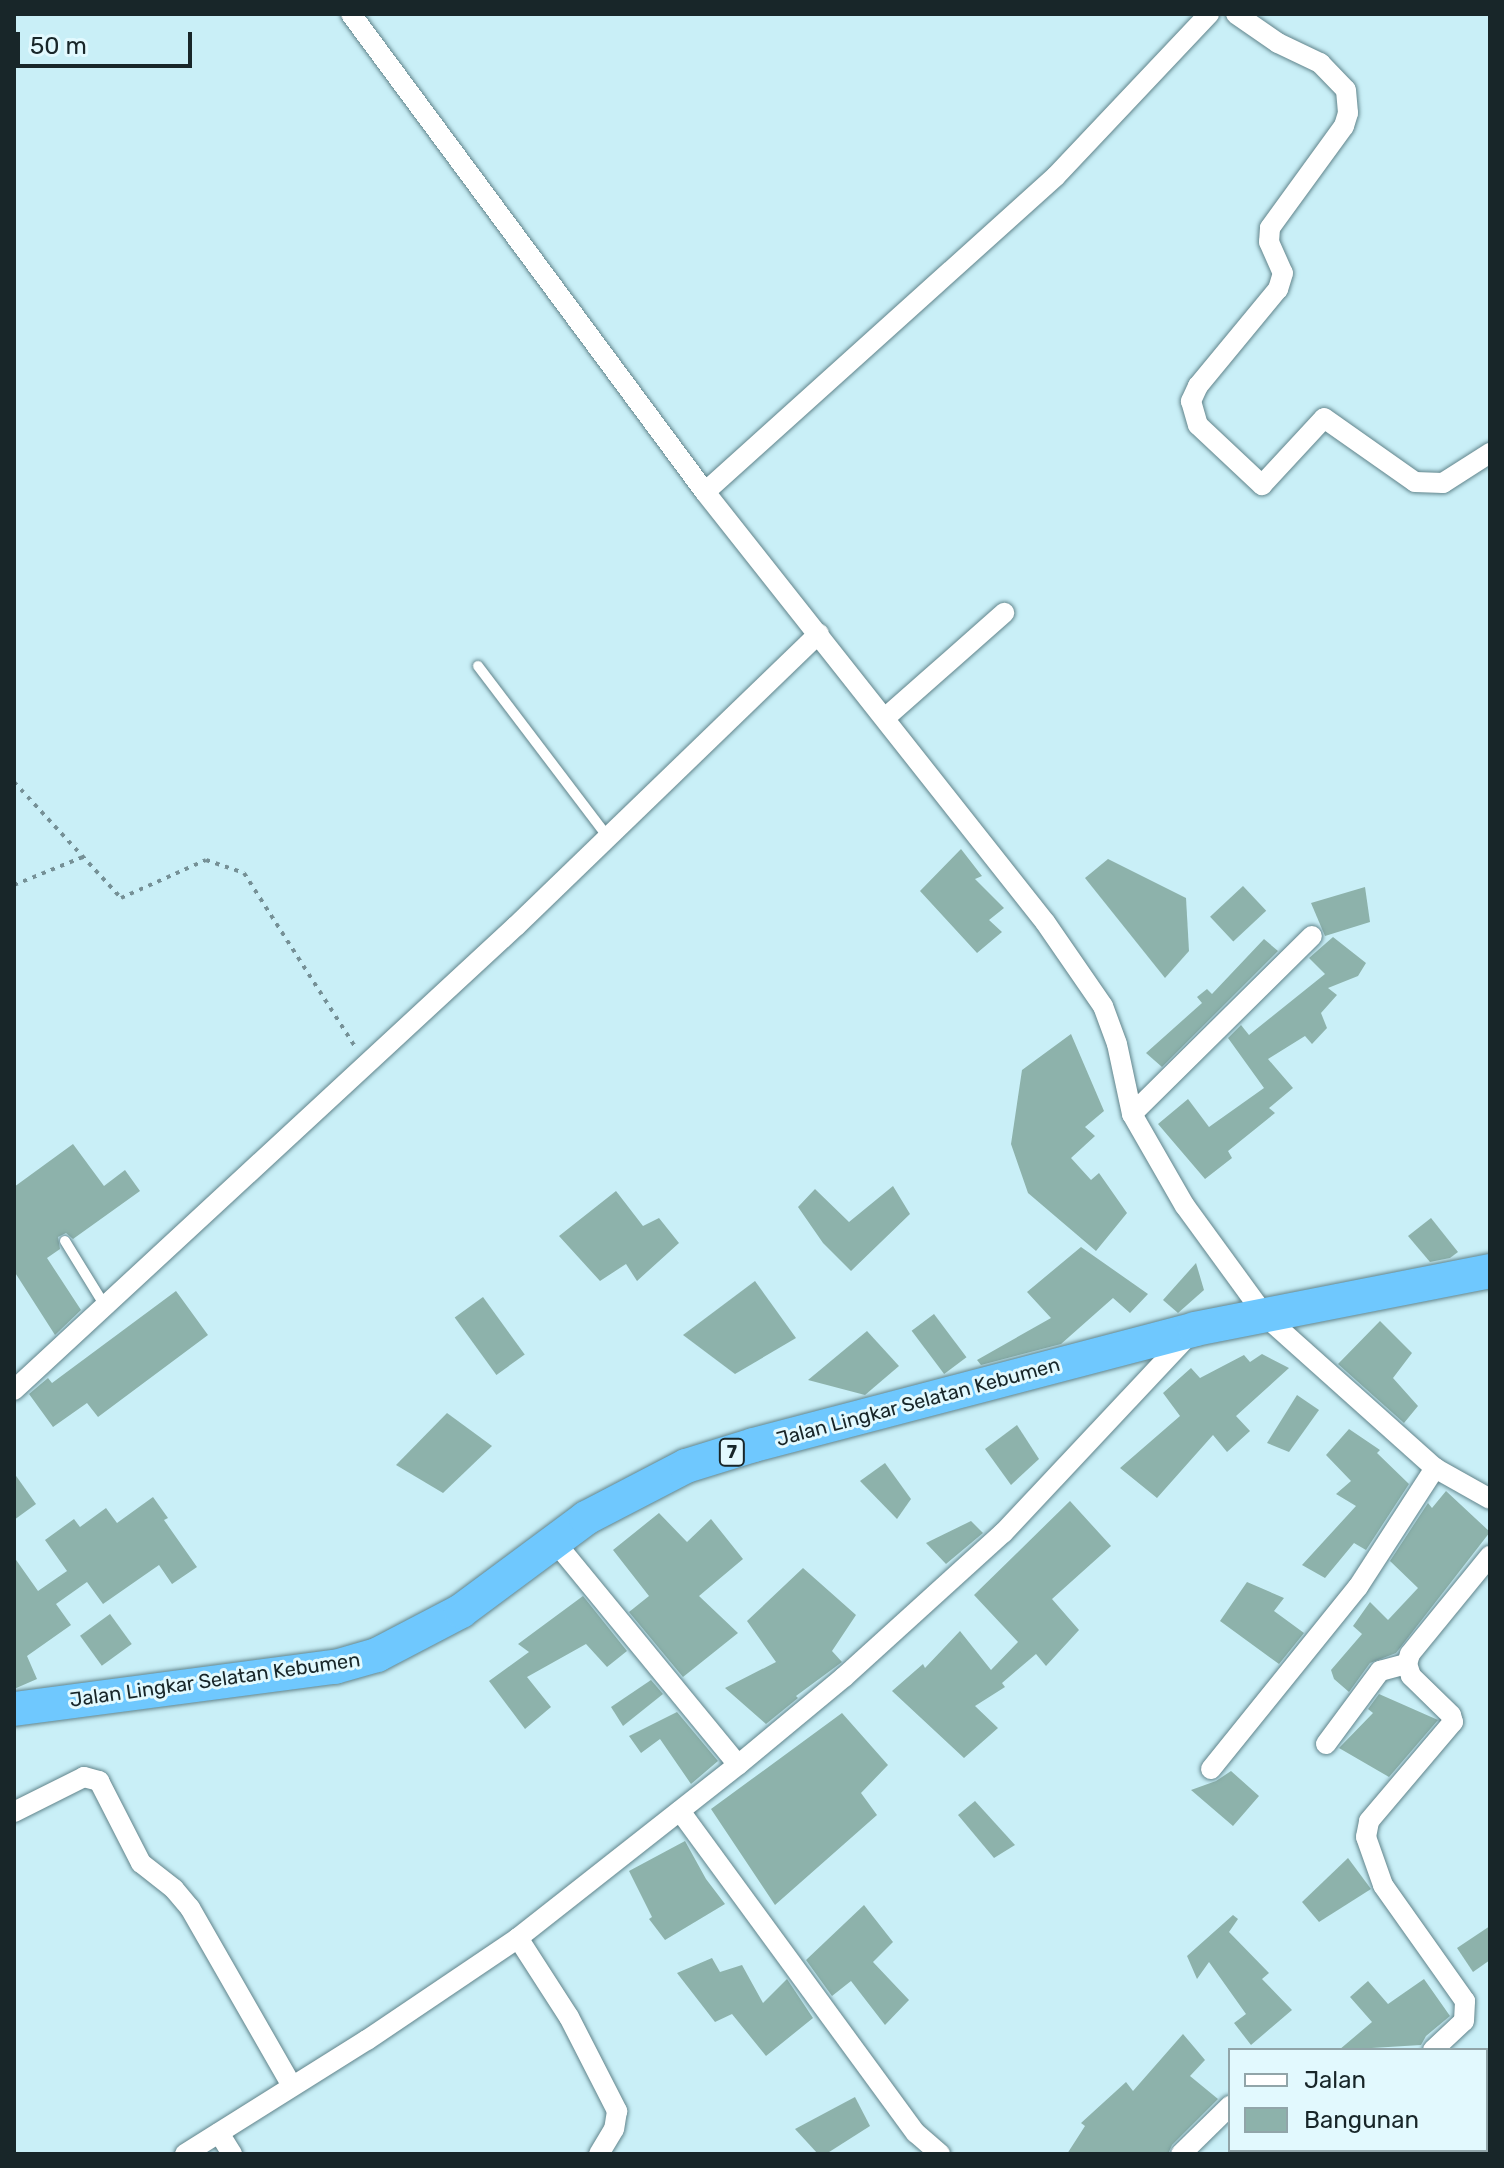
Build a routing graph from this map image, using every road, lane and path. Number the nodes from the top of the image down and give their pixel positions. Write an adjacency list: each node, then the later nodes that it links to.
1 (351, 14): 5 (street)
2 (1209, 14): 5 (street)
3 (1236, 14): 4 (street)
4 (1490, 453)
5 (705, 492): 7 (street)
6 (1004, 613): 9 (street)
7 (819, 633): 9 (street); 11 (street)
8 (478, 666): 11 (lane)
9 (885, 718): 16 (street)
10 (14, 782): 12 (path)
11 (608, 837): 15 (street)
12 (83, 857): 13 (path); 15 (path)
13 (14, 885)
14 (1312, 936): 16 (street)
15 (366, 1064): 19 (street)
16 (1132, 1114): 20 (street)
17 (65, 1241): 19 (lane)
18 (1490, 1271): 20 (highway, Jalan Lingkar Selatan Kebumen / 7)
19 (105, 1306): 22 (street)
20 (1266, 1317): 21 (highway, Jalan Lingkar Selatan Kebumen / 7); 23 (street)
21 (1195, 1329): 25 (highway, Jalan Lingkar Selatan Kebumen / 7); 30 (street)
22 (14, 1390)
23 (1435, 1468): 24 (street); 31 (street)
24 (1490, 1499)
25 (555, 1542): 28 (highway, Jalan Lingkar Selatan Kebumen / 7); 30 (street)
26 (1490, 1556): 27 (street)
27 (1407, 1664): 29 (street); 35 (street)
28 (14, 1709)
29 (1326, 1744)
30 (738, 1765): 32 (street)
31 (1211, 1769)
32 (680, 1811): 34 (street); 42 (street)
33 (14, 1812): 36 (street)
34 (518, 1938): 36 (street); 41 (street)
35 (1435, 2048)
36 (292, 2086): 38 (street)
37 (1228, 2108): 43 (street)
38 (219, 2133): 39 (street); 40 (street)
39 (185, 2154)
40 (232, 2154)
41 (599, 2154)
42 (940, 2154)
43 (1181, 2154)

